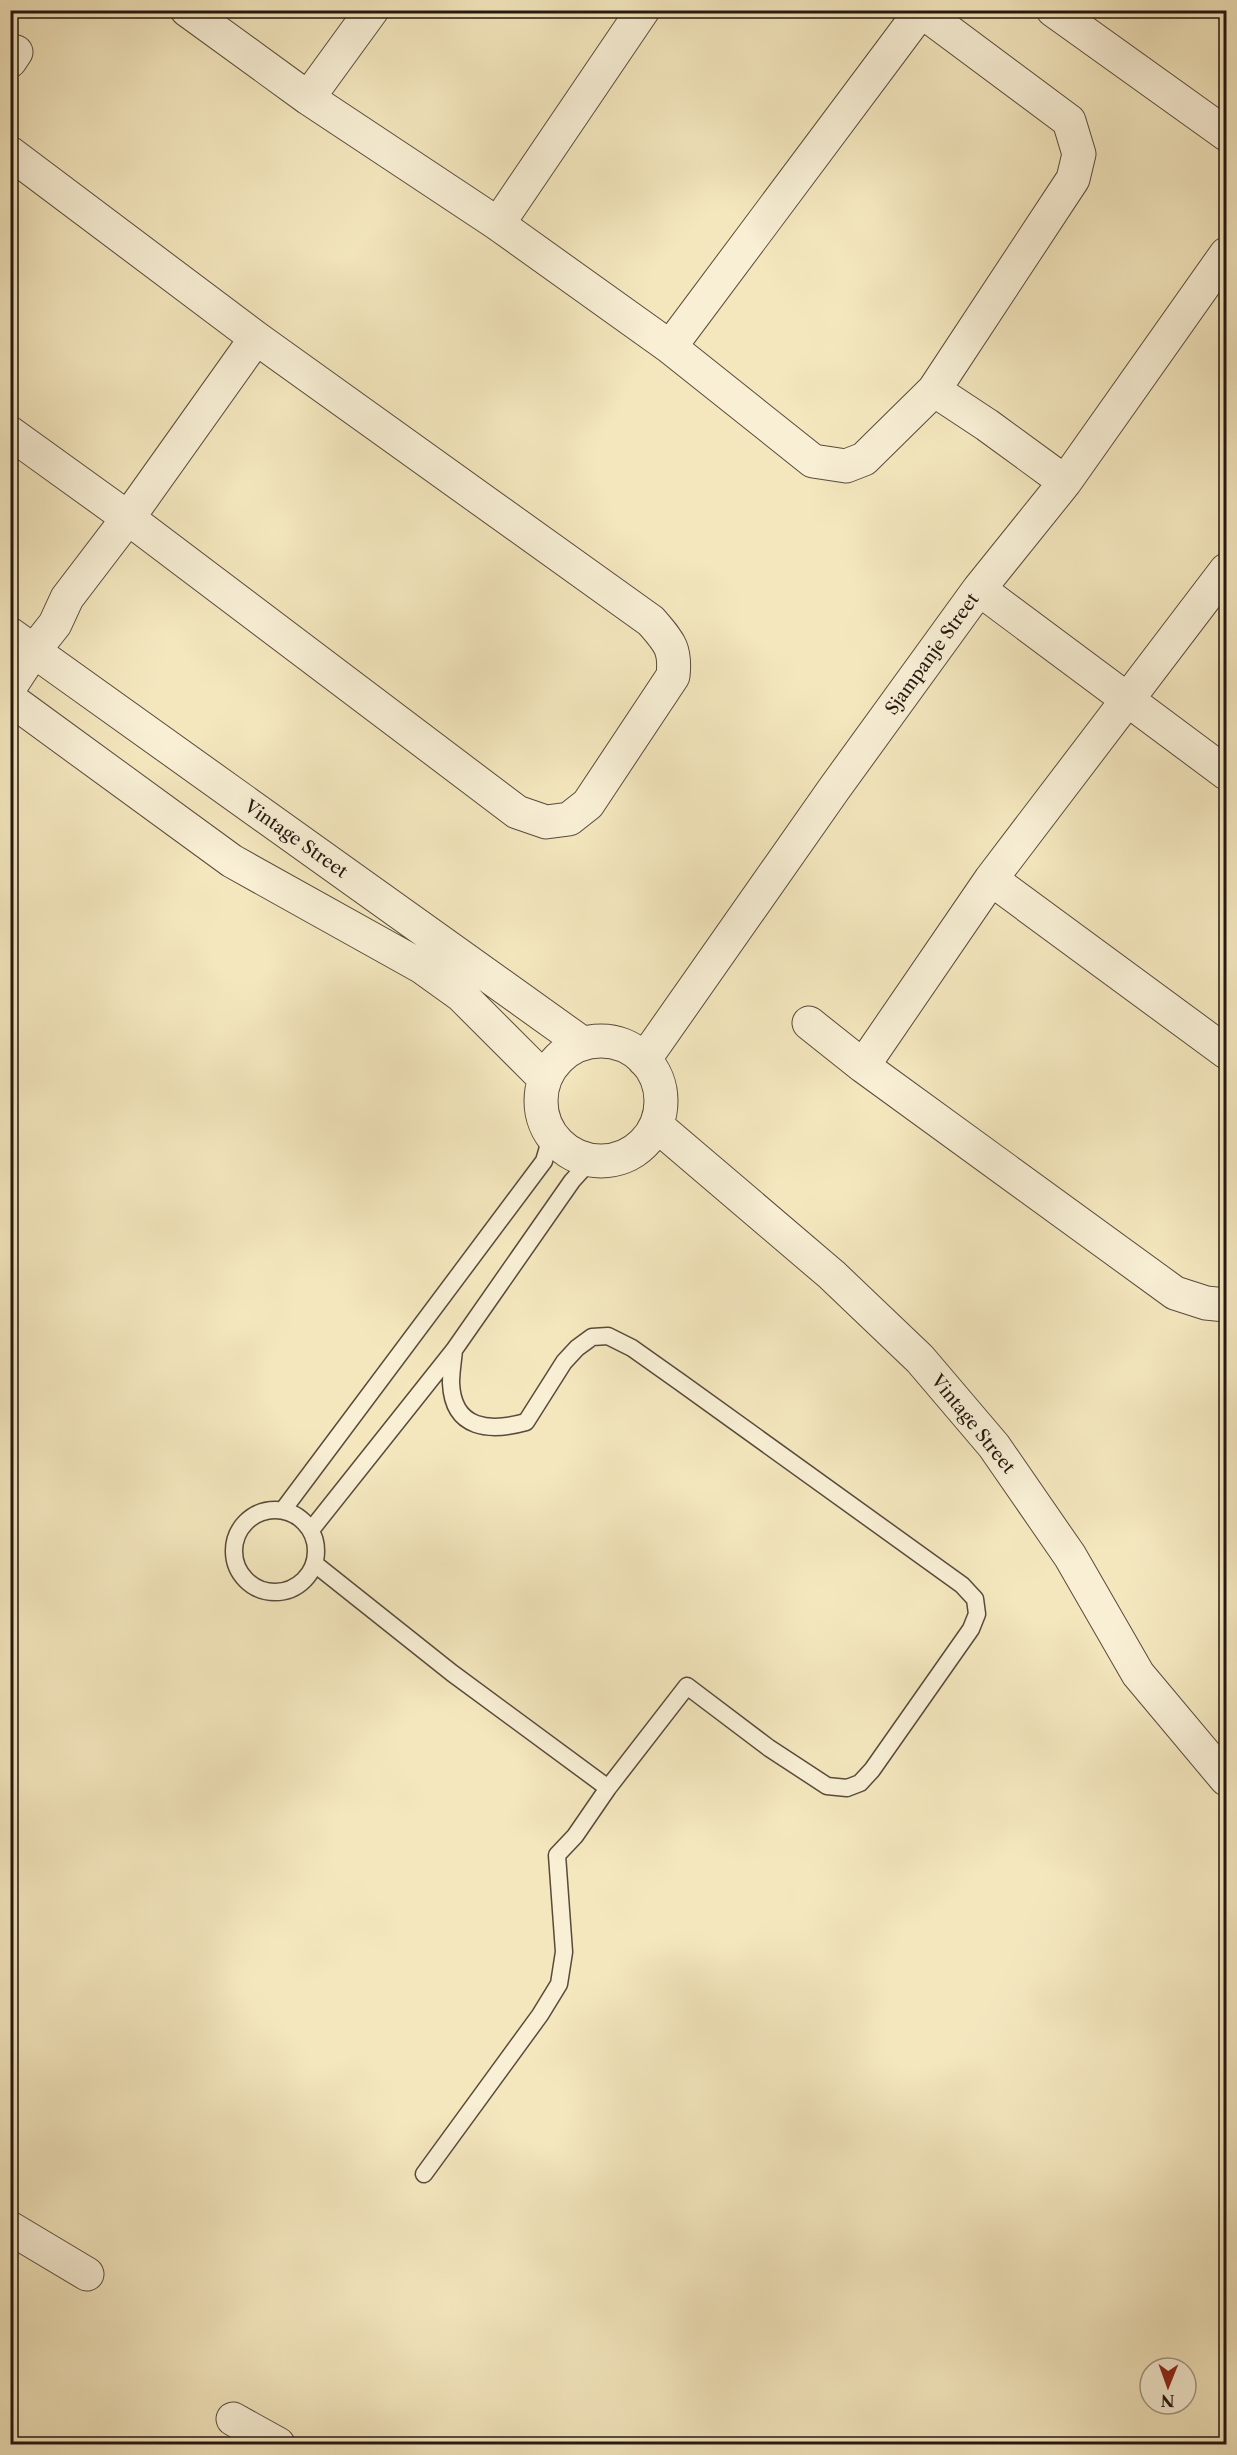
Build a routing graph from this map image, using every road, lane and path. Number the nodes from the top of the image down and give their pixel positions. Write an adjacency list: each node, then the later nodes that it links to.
1 (187, 10): 6 (street)
2 (372, 10): 6 (street)
3 (643, 10): 9 (street)
4 (1053, 10): 7 (street)
5 (921, 11): 12 (street); 13 (street)
6 (308, 98): 9 (street)
7 (1227, 134)
8 (10, 153): 11 (street)
9 (498, 224): 12 (street)
10 (1227, 254): 15 (street, Sjampanje Street)
11 (256, 338): 16 (street); 16 (street)
12 (670, 347): 13 (street)
13 (934, 390): 15 (street)
14 (10, 433): 16 (street)
15 (1065, 482): 18 (street, Sjampanje Street)
16 (128, 518): 19 (street)
17 (1227, 570): 22 (street)
18 (979, 589): 22 (street); 28 (street, Sjampanje Street)
19 (22, 643): 20 (street); 26 (street, Vintage Street)
20 (10, 687)
21 (10, 699): 30 (street)
22 (1128, 700): 23 (street); 24 (street)
23 (1227, 773)
24 (992, 879): 27 (street); 29 (street)
25 (809, 1023): 29 (street)
26 (582, 1043): 28 (street); 30 (street)
27 (1227, 1052)
28 (644, 1060): 31 (street)
29 (863, 1065): 34 (street)
30 (545, 1079): 32 (street)
31 (656, 1125): 33 (street); 39 (street, Vintage Street)
32 (552, 1134): 33 (street); 36 (lane)
33 (591, 1160): 35 (lane)
34 (1227, 1305)
35 (454, 1350): 37 (lane); 40 (lane)
36 (283, 1510): 37 (lane); 38 (lane)
37 (311, 1530): 38 (lane)
38 (315, 1564): 40 (lane)
39 (1227, 1779)
40 (608, 1788): 41 (lane)
41 (424, 2174)
42 (10, 2228): 43 (street)
43 (87, 2274)
44 (233, 2419): 45 (street)
45 (278, 2445)

